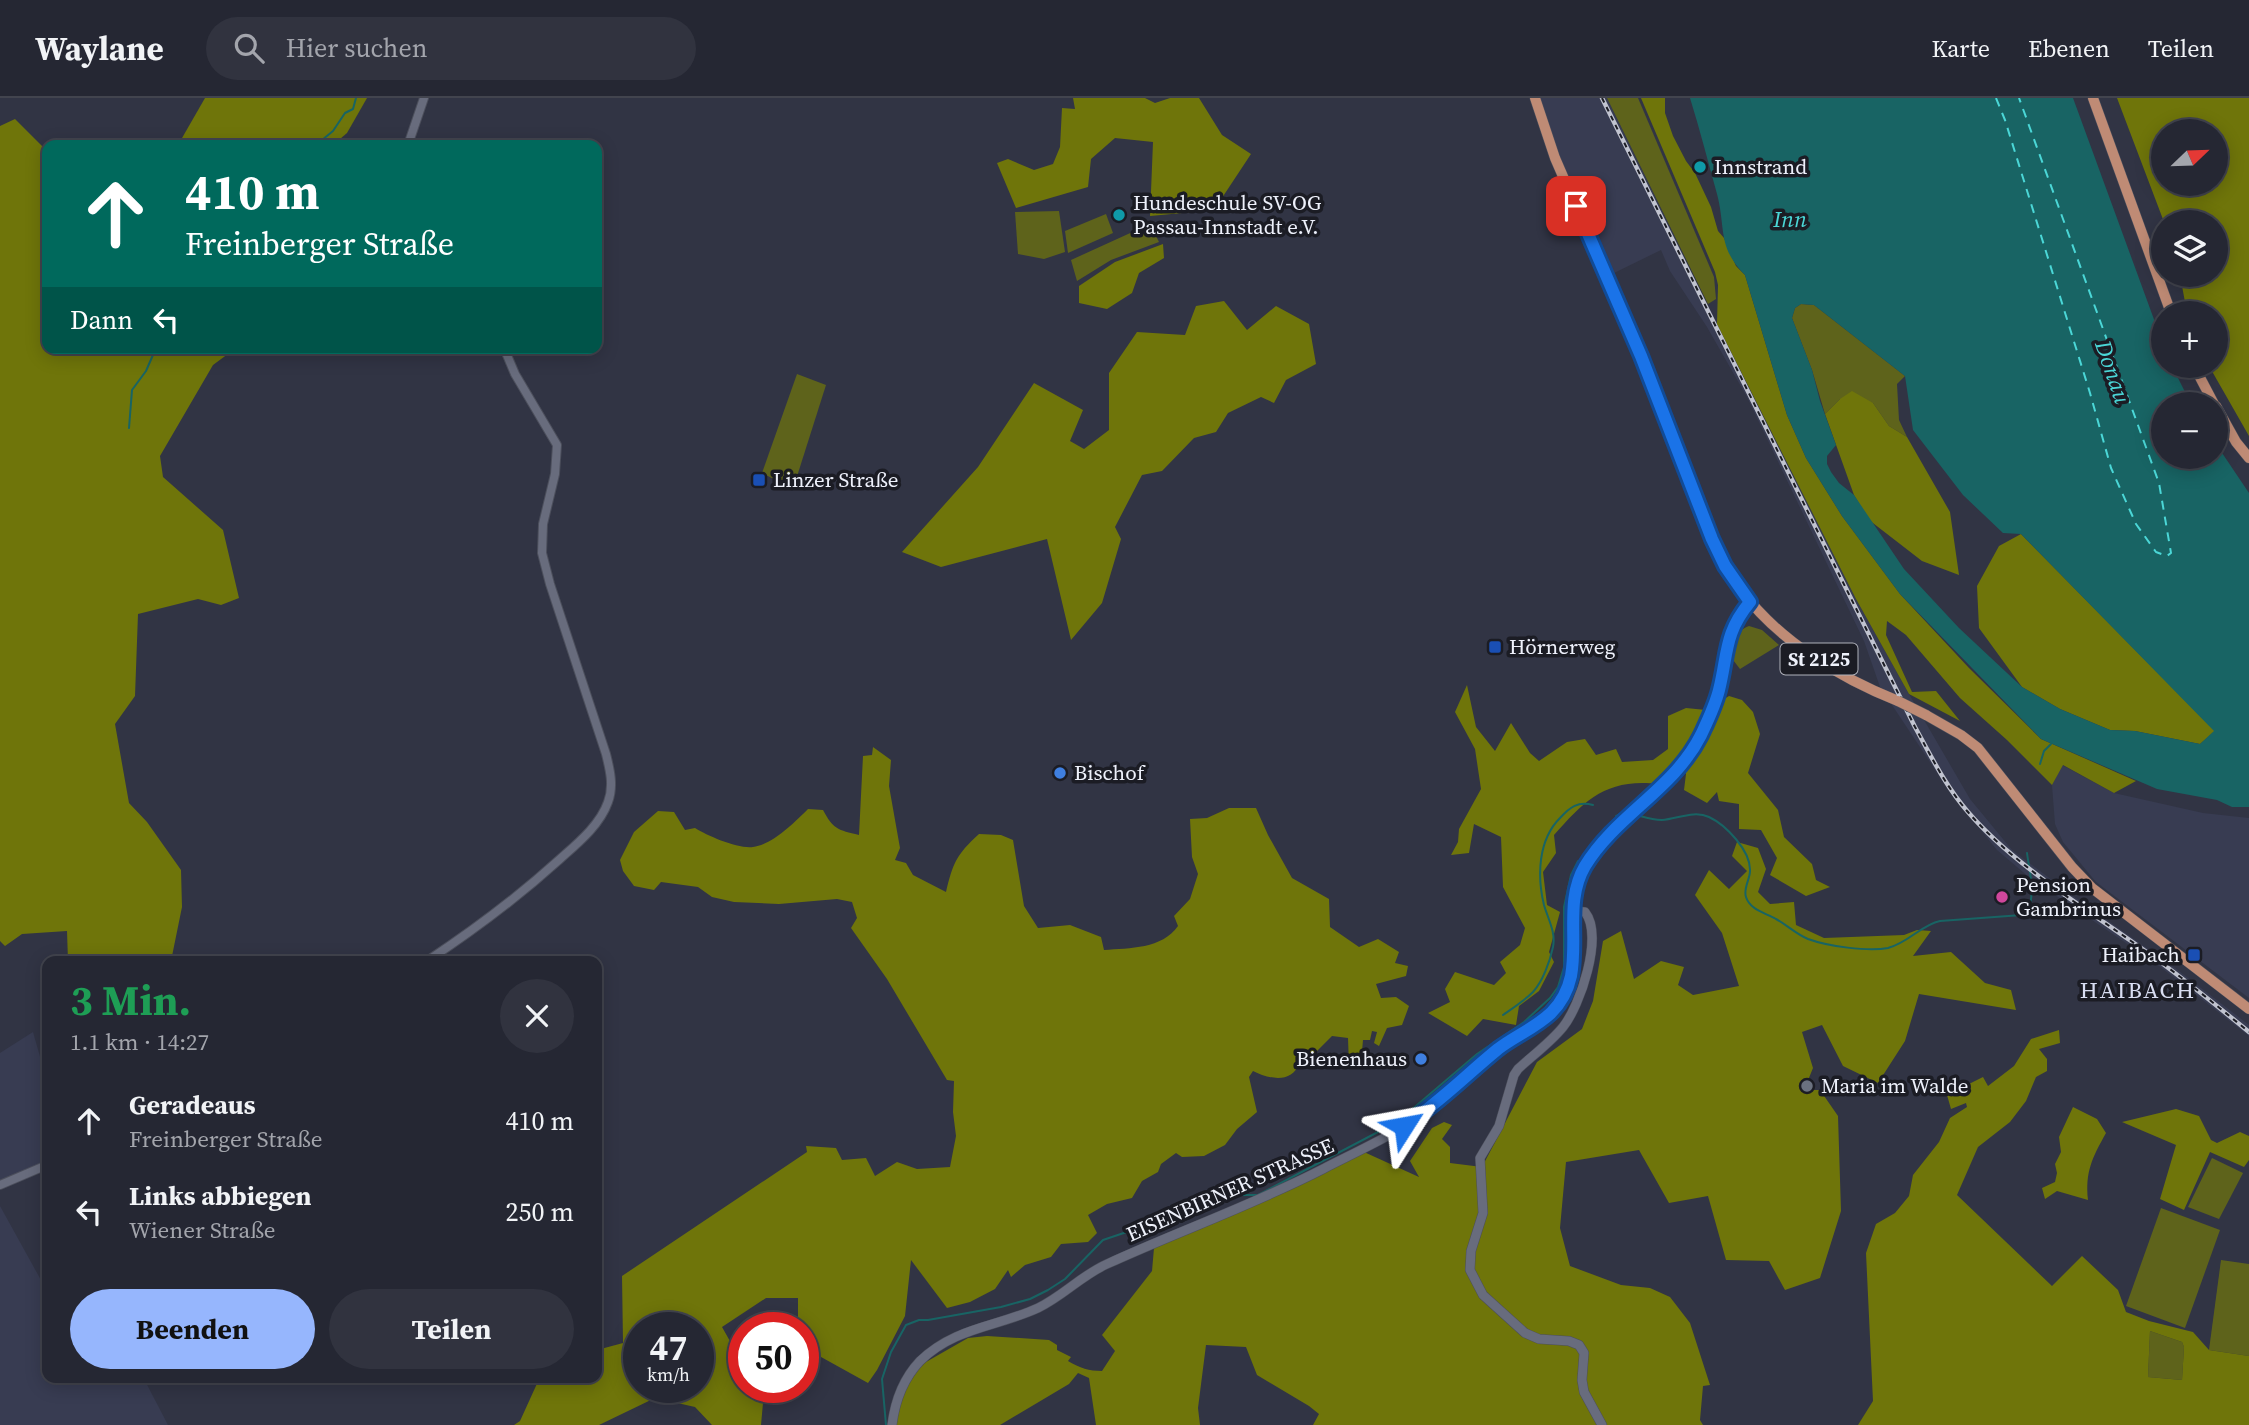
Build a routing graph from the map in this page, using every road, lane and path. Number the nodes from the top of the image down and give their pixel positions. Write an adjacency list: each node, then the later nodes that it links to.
1 (424, 98): 4 (street)
2 (1535, 98): 9 (main road, St 2125)
3 (2093, 98): 5 (main road)
4 (410, 140)
5 (2167, 301)
6 (507, 354): 11 (street)
7 (2228, 428): 8 (main road)
8 (2249, 458)
9 (1750, 602): 10 (main road, EISENBIRNER STRASSE); 12 (main road, St 2125, bridge)
10 (1573, 911): 15 (main road, EISENBIRNER STRASSE); 16 (main road)
11 (434, 956)
12 (2249, 1009)
13 (42, 1167): 14 (street)
14 (0, 1185)
15 (892, 1425)
16 (1602, 1425)

